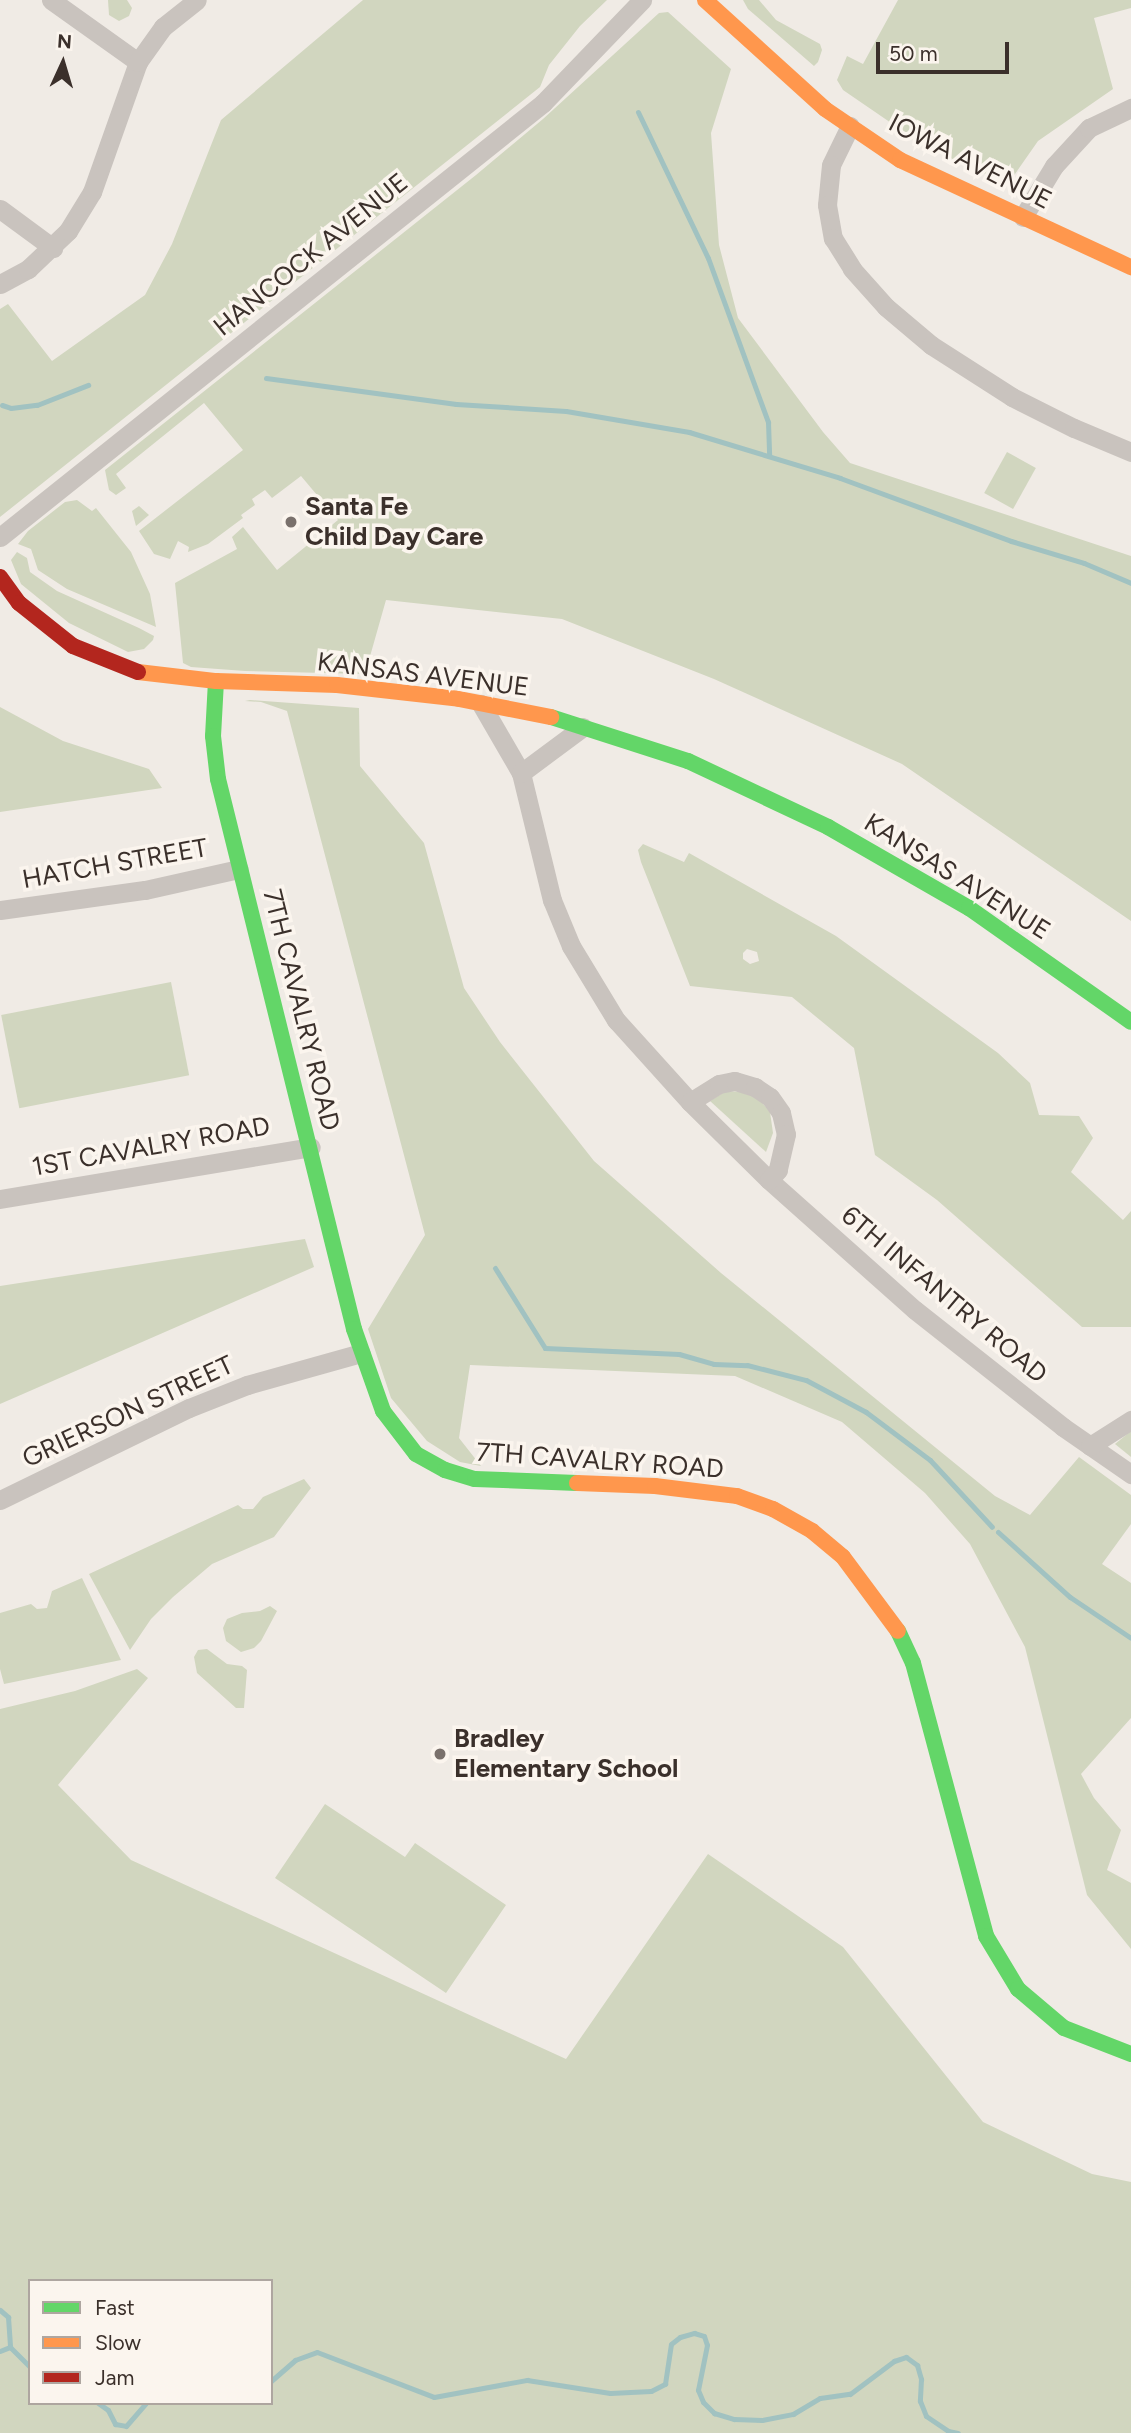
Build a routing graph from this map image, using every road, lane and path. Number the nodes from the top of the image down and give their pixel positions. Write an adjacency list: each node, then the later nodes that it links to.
1 (51, 0): 5 (street)
2 (197, 0): 5 (street)
3 (642, 0): 14 (street, HANCOCK AVENUE)
4 (705, 0): 7 (street, IOWA AVENUE)
5 (138, 62): 10 (street)
6 (1131, 108): 9 (street)
7 (850, 126): 9 (street, IOWA AVENUE); 13 (street)
8 (0, 209): 10 (street)
9 (1023, 217): 11 (street, IOWA AVENUE)
10 (53, 248): 12 (street)
11 (1131, 267)
12 (0, 285)
13 (1131, 452)
14 (0, 537)
15 (0, 576): 16 (street, KANSAS AVENUE)
16 (216, 681): 17 (street, KANSAS AVENUE); 20 (street, 7TH CAVALRY ROAD)
17 (481, 704): 18 (street, KANSAS AVENUE); 19 (street, 6TH INFANTRY ROAD)
18 (583, 727): 19 (street); 22 (street, KANSAS AVENUE)
19 (520, 774): 23 (street, 6TH INFANTRY ROAD)
20 (239, 869): 21 (street, HATCH STREET); 24 (street, 7TH CAVALRY ROAD)
21 (0, 910)
22 (1131, 1022)
23 (690, 1102): 25 (street, 6TH INFANTRY ROAD); 25 (street)
24 (310, 1147): 26 (street, 1ST CAVALRY ROAD); 27 (street, 7TH CAVALRY ROAD)
25 (769, 1180): 29 (street, 6TH INFANTRY ROAD)
26 (0, 1199)
27 (361, 1353): 31 (street, GRIERSON STREET); 32 (street, 7TH CAVALRY ROAD)
28 (1131, 1420): 29 (street)
29 (1090, 1446): 30 (street, 6TH INFANTRY ROAD)
30 (1131, 1474)
31 (0, 1500)
32 (1131, 2054)

